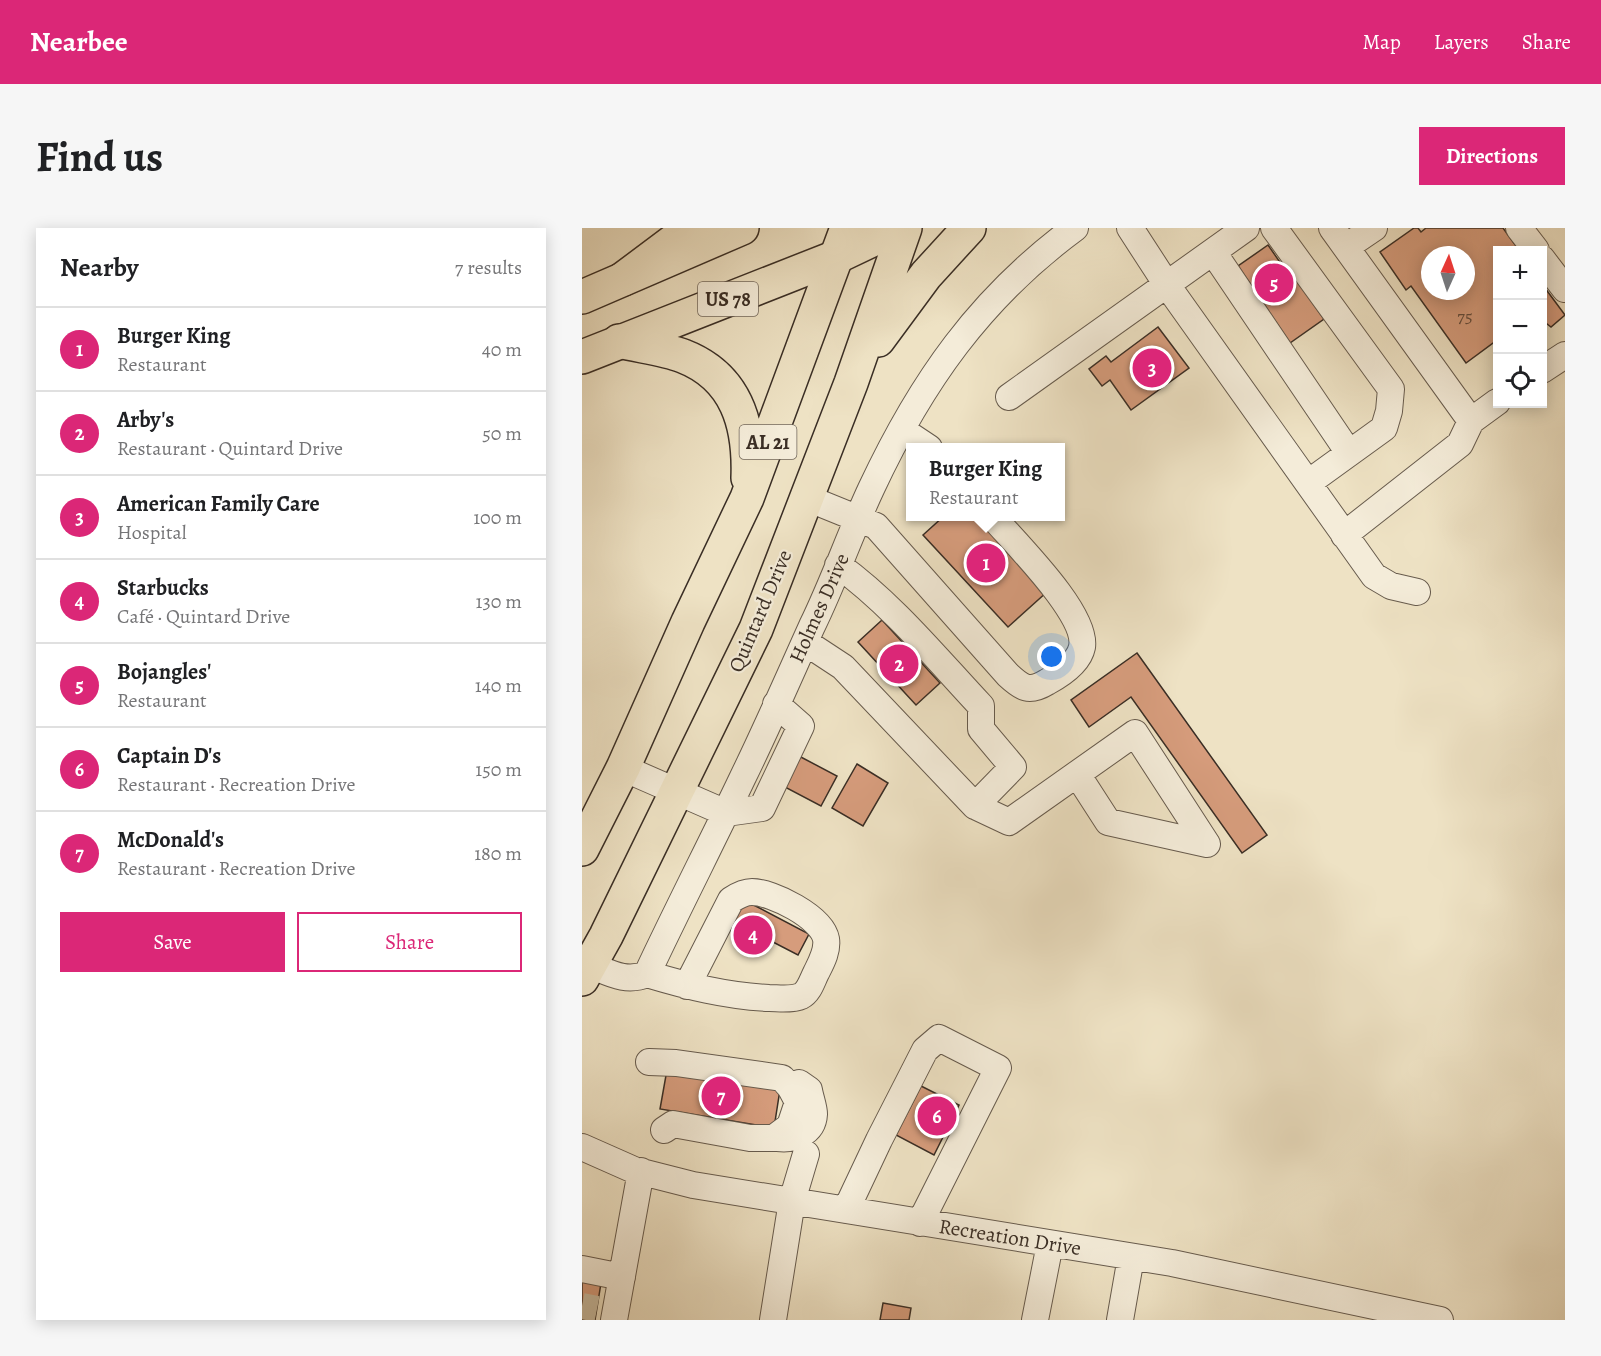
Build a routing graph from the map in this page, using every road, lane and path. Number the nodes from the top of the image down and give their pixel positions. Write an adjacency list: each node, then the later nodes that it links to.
1 (691, 228): 17 (main road)
2 (742, 228): 17 (main road)
3 (897, 228): 13 (main road, US 78)
4 (905, 228): 25 (main road, Quintard Drive / AL 21)
5 (969, 228): 25 (main road)
6 (1075, 228): 29 (street, Holmes Drive)
7 (1130, 228): 18 (street)
8 (1246, 228): 15 (street)
9 (1274, 228): 31 (street)
10 (1374, 228): 12 (street)
11 (1519, 228): 14 (street)
12 (1339, 238): 28 (street)
13 (841, 243): 21 (main road, US 78); 33 (main road, AL 21)
14 (1533, 246)
15 (1213, 252): 18 (street); 31 (street)
16 (1547, 266): 19 (street)
17 (623, 279): 20 (main road)
18 (1167, 285): 26 (street); 32 (street)
19 (1565, 289)
20 (582, 297)
21 (619, 341): 23 (main road, US 78); 33 (main road)
22 (1565, 354): 24 (street)
23 (582, 357)
24 (1547, 367)
25 (851, 382): 34 (main road, Quintard Drive / AL 21)
26 (1009, 397)
27 (1493, 405): 28 (street)
28 (1472, 421): 37 (street)
29 (902, 429): 30 (street); 35 (street, Holmes Drive)
30 (922, 443)
31 (1350, 453): 32 (street)
32 (1308, 483): 37 (street)
33 (747, 498): 41 (main road, AL 21)
34 (807, 498): 35 (street); 43 (main road, Quintard Drive / AL 21)
35 (858, 519): 36 (street); 38 (street, Holmes Drive)
36 (996, 521)
37 (1344, 535): 39 (street)
38 (838, 565): 40 (street, Holmes Drive); 44 (street)
39 (1417, 592)
40 (805, 642): 44 (street); 45 (street, Holmes Drive)
41 (623, 768): 43 (street); 46 (main road, AL 21)
42 (1077, 774): 42 (street); 44 (street)
43 (678, 790): 45 (street); 47 (main road, Quintard Drive / AL 21)
44 (975, 806)
45 (726, 813): 48 (street)
46 (582, 849)
47 (586, 972): 48 (street)
48 (647, 974): 49 (street)
49 (687, 986): 49 (street)
50 (649, 1062): 51 (street)
51 (664, 1130)
52 (582, 1147): 54 (street, Recreation Drive)
53 (806, 1154): 55 (street)
54 (641, 1171): 55 (street, Recreation Drive); 61 (street)
55 (792, 1201): 56 (street, Recreation Drive); 63 (street)
56 (846, 1210): 57 (street, Recreation Drive); 57 (street)
57 (920, 1223): 58 (street, Recreation Drive)
58 (1050, 1244): 59 (street, Recreation Drive); 64 (street)
59 (1131, 1257): 65 (street); 66 (street, Recreation Drive)
60 (582, 1269): 61 (street)
61 (622, 1277): 62 (street)
62 (609, 1314)
63 (772, 1320)
64 (1035, 1320)
65 (1120, 1320)
66 (1440, 1320)

